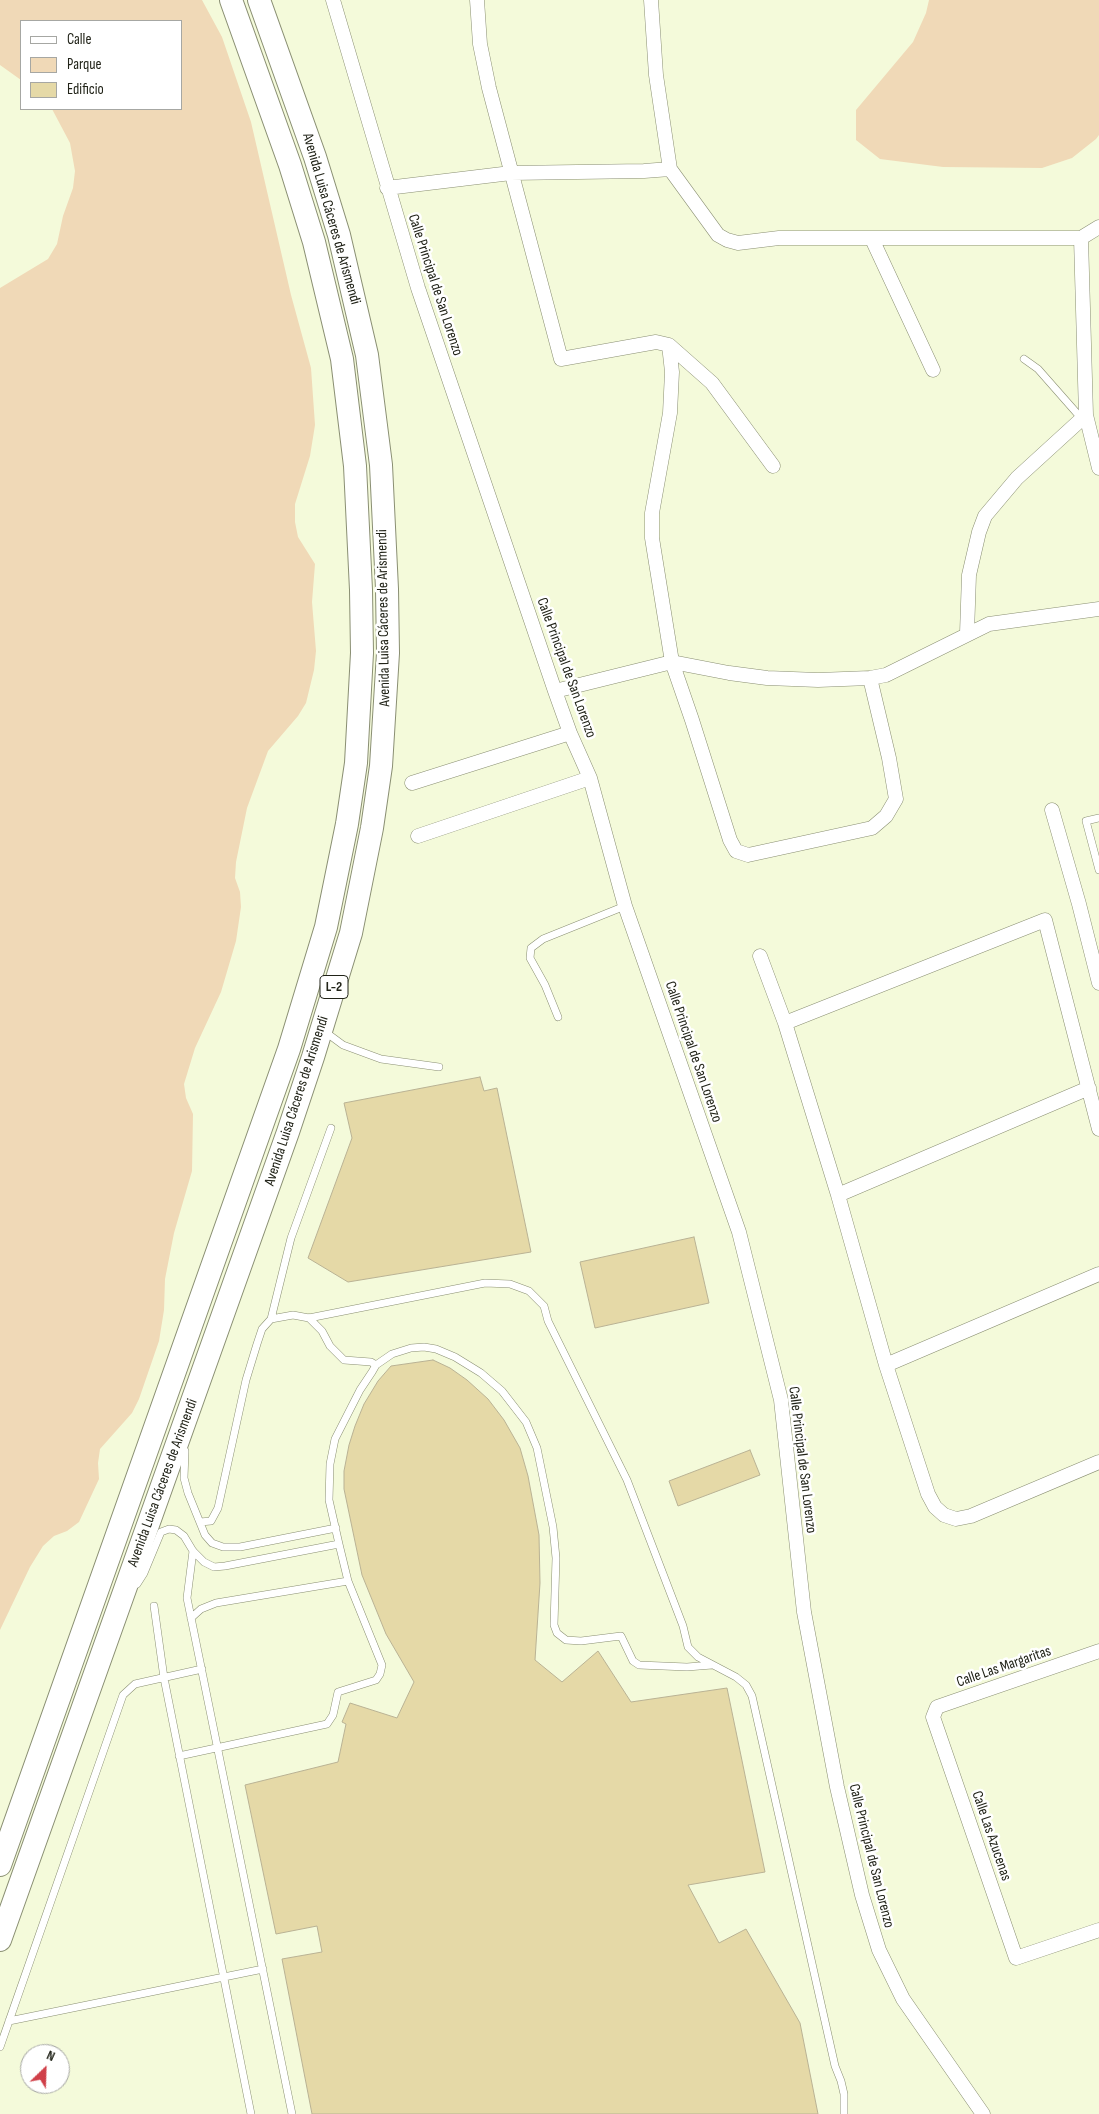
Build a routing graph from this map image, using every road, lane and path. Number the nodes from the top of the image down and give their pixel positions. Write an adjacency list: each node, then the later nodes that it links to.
1 (232, 0): 63 (main road, Avenida Luisa Cáceres de Arismendi / L-2)
2 (259, 0): 35 (main road, Avenida Luisa Cáceres de Arismendi / L-2)
3 (333, 0): 8 (street, Calle Principal de San Lorenzo)
4 (477, 0): 7 (street)
5 (651, 0): 6 (street)
6 (670, 169): 7 (street); 11 (street)
7 (511, 173): 8 (street); 12 (street)
8 (387, 188): 22 (street, Calle Principal de San Lorenzo)
9 (1099, 227): 10 (street)
10 (1081, 238): 11 (street); 15 (street)
11 (872, 239): 14 (street)
12 (669, 345): 16 (street); 20 (street)
13 (1024, 359): 15 (lane)
14 (933, 370)
15 (1084, 417): 17 (street); 19 (street)
16 (773, 466)
17 (1099, 468)
18 (1099, 609): 19 (street)
19 (968, 633): 21 (street)
20 (672, 662): 21 (street); 21 (street); 22 (street)
21 (870, 678)
22 (555, 691): 23 (street, Calle Principal de San Lorenzo)
23 (570, 733): 24 (street, Calle Principal de San Lorenzo); 25 (street)
24 (590, 778): 28 (street); 30 (street, Calle Principal de San Lorenzo)
25 (412, 783)
26 (1052, 810): 32 (street)
27 (1099, 818): 29 (lane)
28 (418, 836)
29 (1099, 870)
30 (625, 906): 33 (lane); 73 (street, Calle Principal de San Lorenzo)
31 (760, 956): 34 (street)
32 (1099, 983)
33 (558, 1017)
34 (785, 1022): 37 (street); 40 (street)
35 (321, 1029): 36 (lane); 42 (main road, Avenida Luisa Cáceres de Arismendi / L-2)
36 (439, 1068)
37 (1089, 1088): 39 (street); 40 (street)
38 (330, 1128): 44 (lane)
39 (1099, 1129)
40 (838, 1195): 46 (street)
41 (1099, 1274): 46 (street)
42 (224, 1310): 48 (lane); 54 (main road, Avenida Luisa Cáceres de Arismendi / L-2)
43 (309, 1318): 44 (lane); 45 (lane); 57 (lane)
44 (272, 1319): 48 (lane)
45 (376, 1366): 49 (lane); 57 (lane)
46 (886, 1366): 47 (street)
47 (1099, 1462)
48 (200, 1522): 49 (lane)
49 (336, 1528): 50 (lane)
50 (339, 1544): 51 (lane); 52 (lane)
51 (193, 1551): 54 (lane); 55 (lane)
52 (348, 1581): 55 (lane); 61 (lane)
53 (154, 1606): 59 (lane)
54 (115, 1617): 65 (main road, Avenida Luisa Cáceres de Arismendi / L-2)
55 (191, 1618): 58 (lane)
56 (1099, 1652): 60 (street, Calle Las Margaritas)
57 (712, 1665): 72 (lane)
58 (202, 1669): 59 (lane); 61 (lane)
59 (164, 1678): 62 (lane); 68 (lane)
60 (934, 1725): 64 (street, Calle Las Azucenas)
61 (218, 1748): 62 (lane); 66 (lane)
62 (179, 1756): 67 (lane)
63 (0, 1865)
64 (1099, 1930)
65 (0, 1940)
66 (263, 1969): 67 (lane); 71 (lane)
67 (224, 1977): 68 (lane); 70 (lane)
68 (9, 2021): 69 (lane)
69 (0, 2047)
70 (251, 2114)
71 (292, 2114)
72 (844, 2114)
73 (983, 2114)

